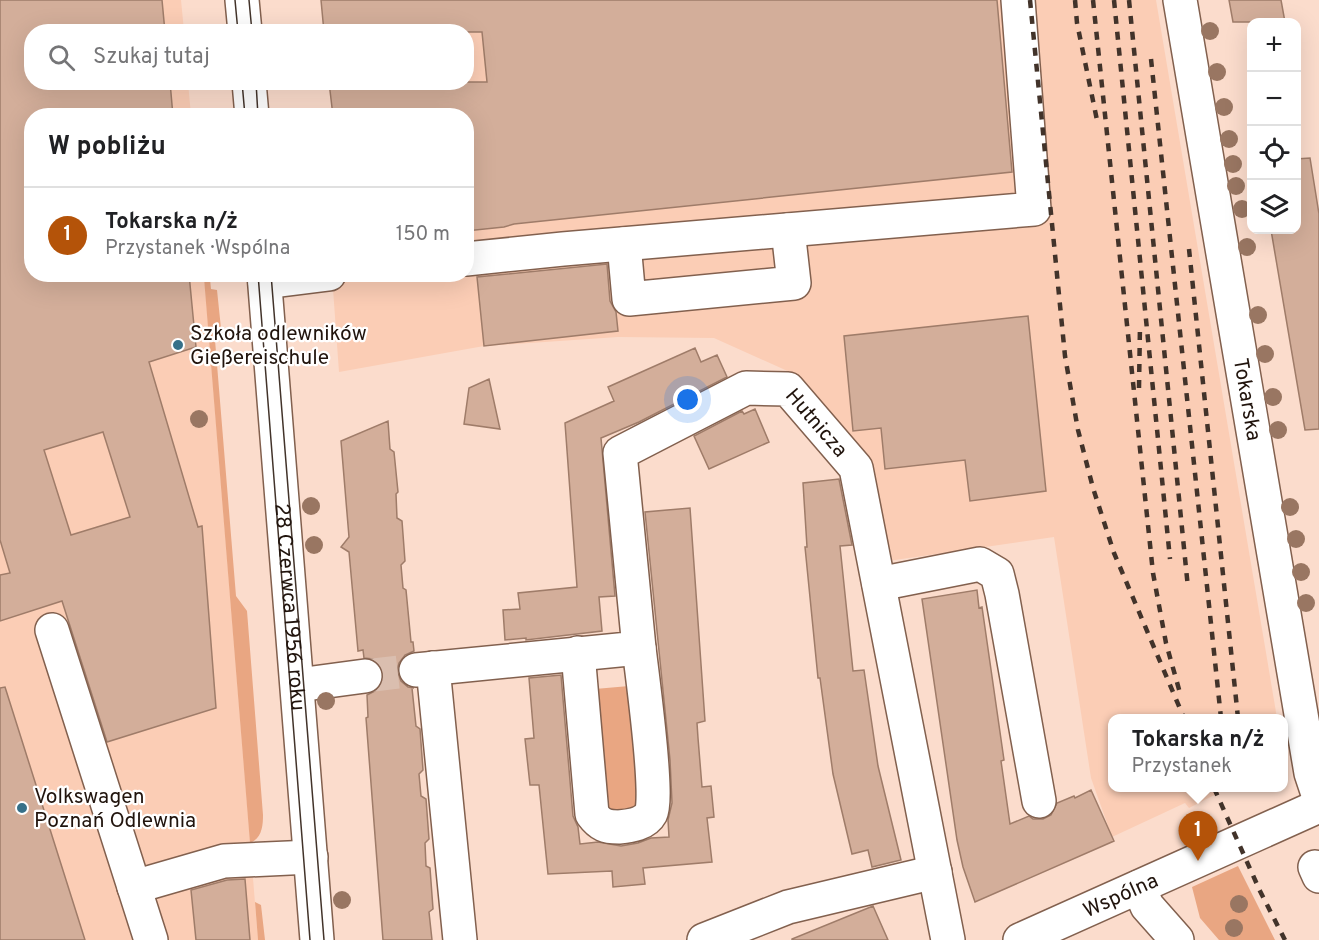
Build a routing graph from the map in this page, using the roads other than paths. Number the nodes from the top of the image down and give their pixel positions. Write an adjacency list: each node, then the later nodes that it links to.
1 (242, 0): 4 (street)
2 (1018, 0): 7 (street)
3 (1180, 0): 17 (street, Tokarska)
4 (244, 24)
5 (250, 90): 6 (street)
6 (251, 108)
7 (788, 230): 8 (street); 8 (street)
8 (624, 244): 9 (street)
9 (474, 259)
10 (265, 282): 16 (street, 28 Czerwca 1956 roku)
11 (879, 584): 13 (street, Hutnicza); 18 (street); 21 (street, Hutnicza)
12 (52, 630): 22 (street)
13 (639, 648): 14 (street); 14 (street)
14 (578, 653): 26 (street)
15 (365, 676): 16 (street)
16 (297, 685): 20 (street, 28 Czerwca 1956 roku)
17 (1319, 797)
18 (1039, 801)
19 (1319, 806): 23 (street, Wspólna)
20 (311, 857): 22 (street); 25 (street, 28 Czerwca 1956 roku)
21 (935, 872): 27 (street); 28 (street, Hutnicza)
22 (134, 886): 24 (street)
23 (1139, 887): 29 (street, Wspólna); 30 (street)
24 (151, 940)
25 (317, 940)
26 (460, 940)
27 (704, 940)
28 (948, 940)
29 (1020, 940)
30 (1177, 940)

